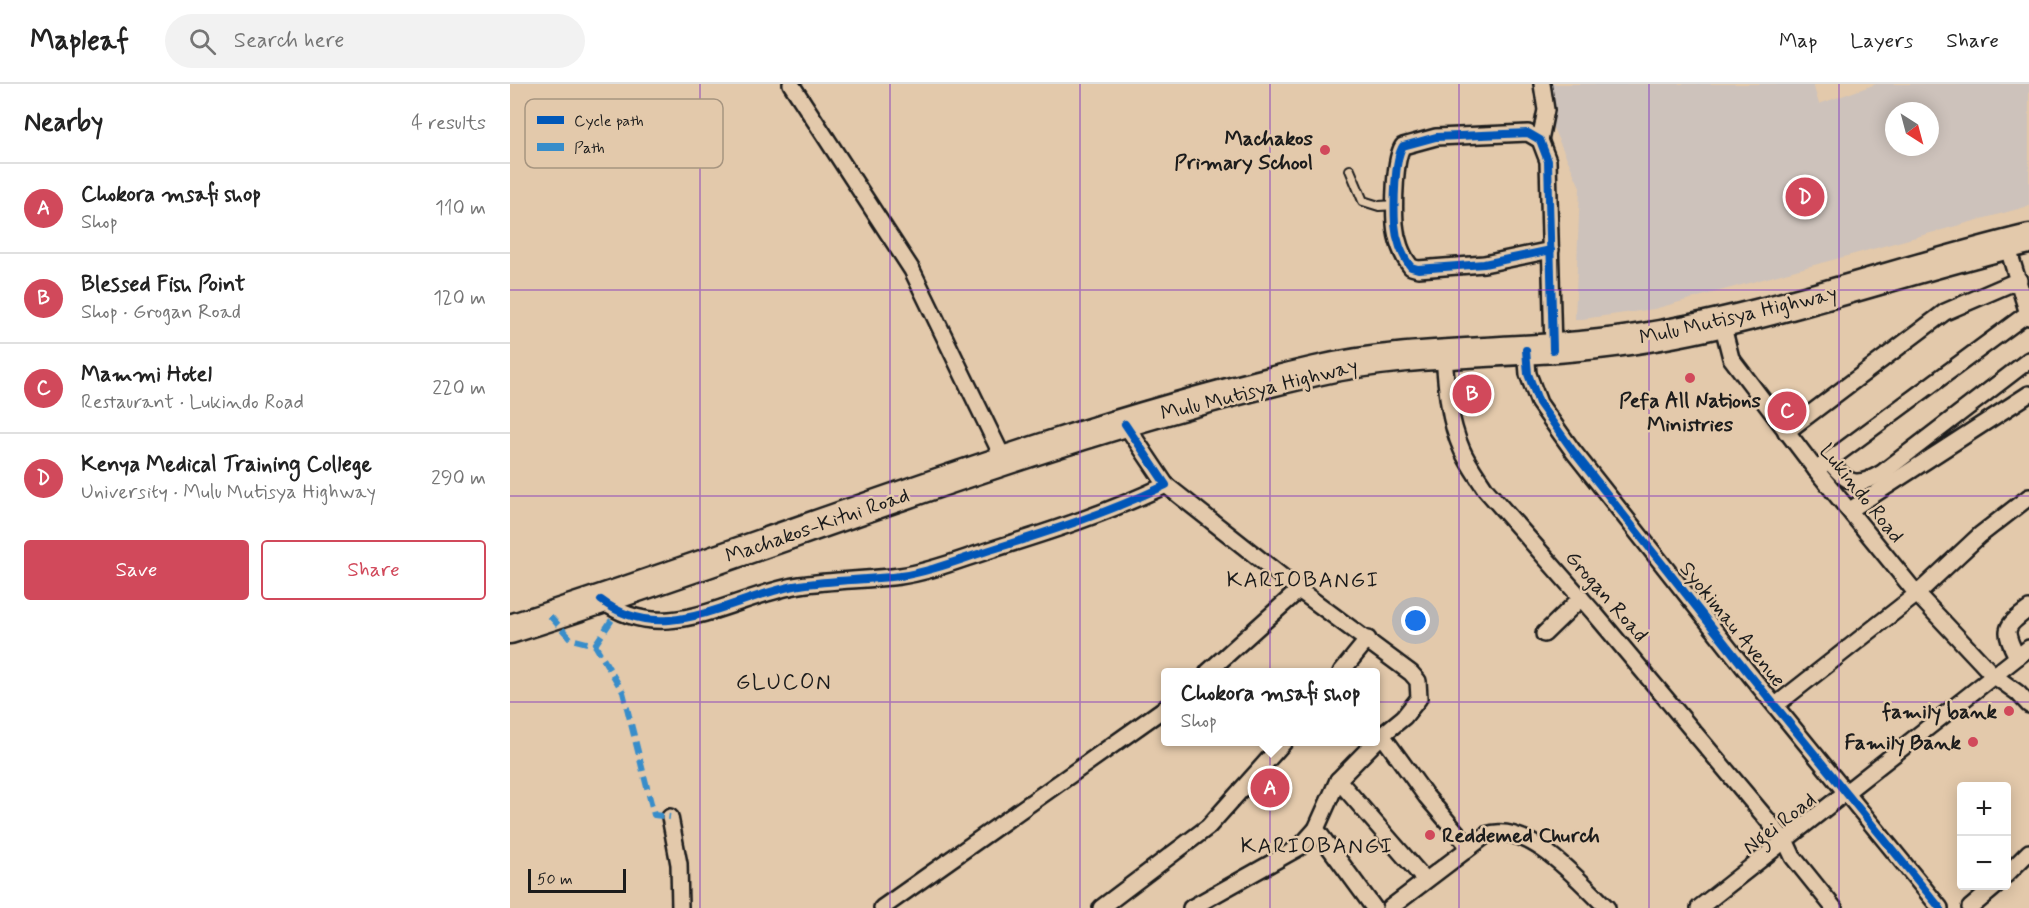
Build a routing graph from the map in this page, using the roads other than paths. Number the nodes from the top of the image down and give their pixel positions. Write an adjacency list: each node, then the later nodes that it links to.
1 (791, 84): 17 (street)
2 (1542, 84): 3 (street)
3 (1540, 140): 5 (street); 7 (street)
4 (1350, 170): 5 (lane)
5 (1396, 206): 7 (street)
6 (2018, 242): 8 (street); 10 (highway, Mulu Mutisya Highway)
7 (1551, 250): 11 (street, Syokimau Avenue)
8 (2019, 279): 9 (street); 16 (street)
9 (2028, 315): 18 (street)
10 (1722, 323): 11 (highway, Mulu Mutisya Highway); 16 (street, Lukindo Road)
11 (1540, 350): 12 (highway, Mulu Mutisya Highway); 34 (street, Syokimau Avenue)
12 (1444, 355): 15 (highway, Mulu Mutisya Highway); 24 (street, Grogan Road)
13 (2029, 360): 18 (street)
14 (2029, 394): 21 (street)
15 (1125, 424): 17 (highway, Machakos-Kitui Road); 19 (street)
16 (1786, 432): 18 (street, Lukindo Road)
17 (1005, 462): 25 (highway, Machakos-Kitui Road)
18 (1823, 466): 21 (street, Lukindo Road)
19 (1166, 486): 22 (street); 25 (street)
20 (2029, 497): 23 (street)
21 (1850, 510): 23 (street, Lukindo Road)
22 (1299, 590): 29 (street); 31 (street)
23 (1917, 594): 33 (street, Lukindo Road); 34 (street)
24 (1581, 598): 28 (street); 44 (street, Grogan Road)
25 (601, 600): 27 (highway, Machakos-Kitui Road)
26 (2029, 609): 30 (street)
27 (510, 629)
28 (1544, 634)
29 (1368, 639): 32 (street); 37 (street)
30 (2023, 652): 33 (street, Ngei Road)
31 (1212, 668)
32 (1344, 668)
33 (1993, 675): 35 (street); 41 (street, Ngei Road)
34 (1776, 705): 41 (street, Syokimau Avenue)
35 (2029, 705)
36 (1161, 711): 51 (street)
37 (1382, 735): 45 (street)
38 (1280, 746): 52 (street)
39 (1371, 746): 40 (street)
40 (1338, 780): 43 (street); 48 (street)
41 (1848, 792): 44 (street, Ngei Road); 59 (street, Syokimau Avenue)
42 (670, 817): 50 (street)
43 (1316, 829): 53 (street); 54 (street)
44 (1786, 842): 57 (street, Ngei Road); 58 (street, Grogan Road)
45 (1469, 847): 48 (street); 56 (street)
46 (2029, 852): 47 (street)
47 (2011, 871)
48 (1424, 879): 55 (street)
49 (1990, 890): 60 (street)
50 (680, 908)
51 (882, 908)
52 (1101, 908)
53 (1191, 908)
54 (1374, 908)
55 (1390, 908)
56 (1607, 908)
57 (1699, 908)
58 (1834, 908)
59 (1940, 908)
60 (1970, 908)

